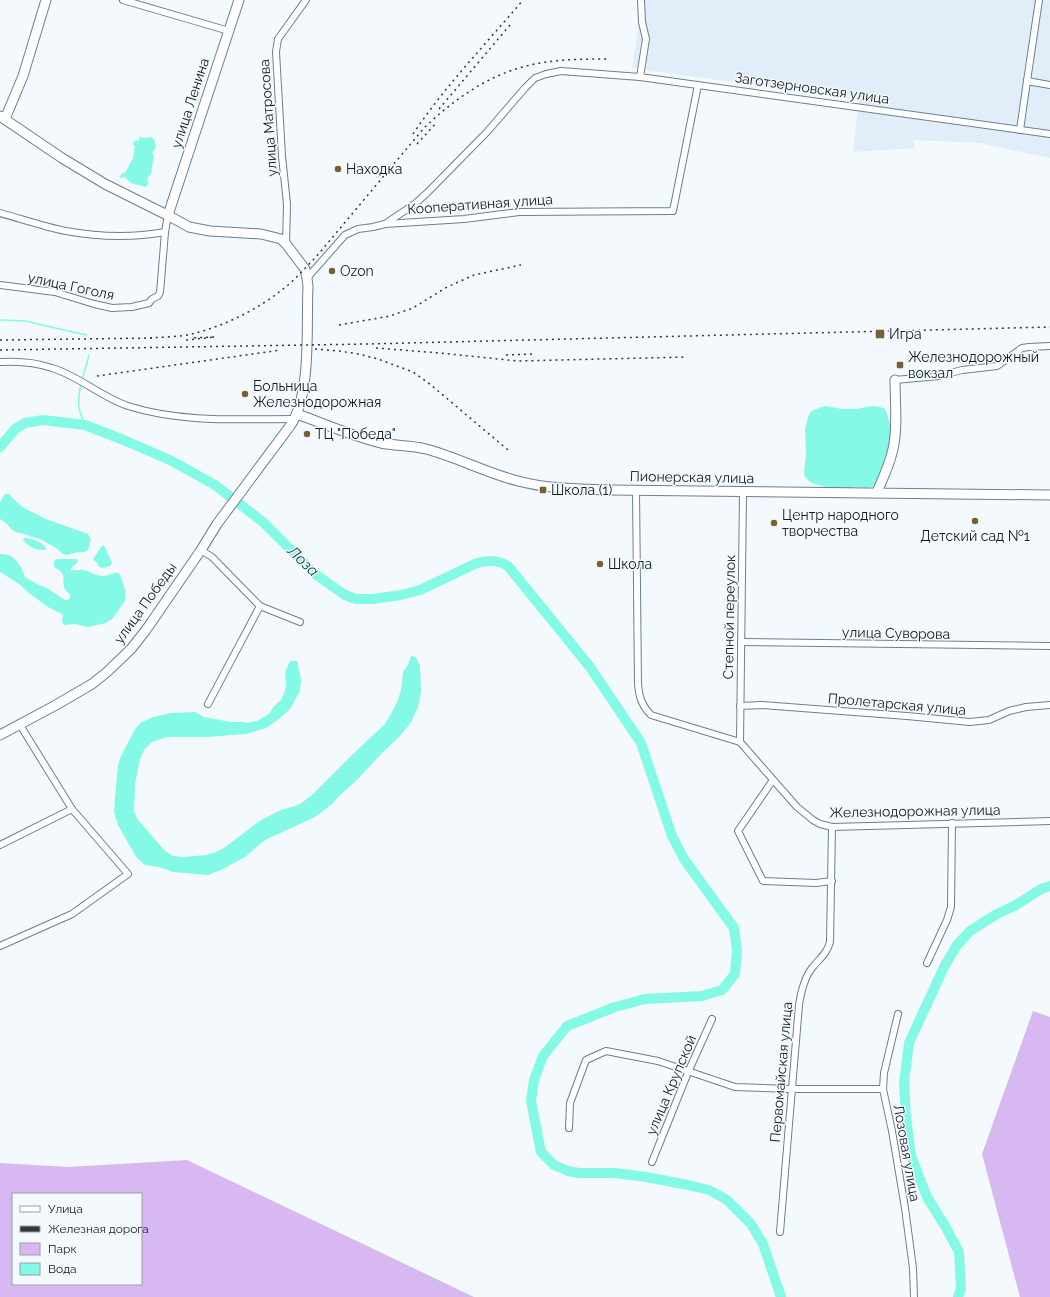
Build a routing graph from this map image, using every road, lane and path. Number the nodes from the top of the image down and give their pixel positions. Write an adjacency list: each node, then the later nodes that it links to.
1 (46, 0): 12 (street)
2 (122, 0): 7 (street)
3 (239, 0): 7 (street, улица Ленина)
4 (306, 0): 19 (street, улица Матросова)
5 (641, 0): 8 (street)
6 (1039, 0): 9 (street)
7 (229, 31): 16 (street, улица Ленина)
8 (640, 77): 10 (street, Заготзерновская улица); 17 (street, Заготзерновская улица)
9 (1027, 81): 11 (street); 13 (street)
10 (698, 85): 13 (street, Заготзерновская улица); 17 (street, Кооперативная улица)
11 (1050, 85)
12 (2, 118): 16 (street)
13 (1020, 130): 14 (street, Заготзерновская улица)
14 (1050, 134)
15 (0, 213): 18 (street)
16 (168, 215): 18 (street); 19 (street)
17 (384, 224): 20 (street)
18 (164, 232): 21 (street, улица Гоголя)
19 (286, 244): 20 (street)
20 (308, 278): 25 (street)
21 (0, 285)
22 (1050, 346): 24 (street)
23 (0, 362): 25 (street)
24 (895, 380): 28 (street)
25 (296, 416): 26 (street, Пионерская улица); 30 (street, улица Победы)
26 (636, 490): 27 (street, Пионерская улица); 40 (street)
27 (743, 492): 28 (street, Пионерская улица); 33 (street, Степной переулок)
28 (877, 492): 29 (street, Пионерская улица)
29 (1050, 495)
30 (201, 550): 31 (street); 38 (street, улица Победы)
31 (260, 606): 32 (street); 35 (street)
32 (300, 622)
33 (741, 642): 34 (street, улица Суворова); 37 (street, Степной переулок)
34 (1050, 646)
35 (208, 704)
36 (1050, 705): 37 (street, Пролетарская улица)
37 (740, 706): 40 (street, Степной переулок)
38 (20, 725): 39 (street, улица Победы); 42 (street)
39 (0, 735)
40 (740, 742): 41 (street, Железнодорожная улица)
41 (773, 780): 45 (street, Железнодорожная улица); 47 (street)
42 (72, 810): 46 (street); 48 (street)
43 (1050, 821): 44 (street, Железнодорожная улица)
44 (952, 824): 45 (street, Железнодорожная улица); 49 (street)
45 (832, 827): 47 (street, Первомайская улица)
46 (0, 845)
47 (832, 881): 53 (street, Первомайская улица)
48 (0, 946)
49 (927, 963)
50 (898, 1014): 54 (street, Лозовая улица)
51 (712, 1019): 52 (street, улица Крупской)
52 (689, 1070): 53 (street); 55 (street); 56 (street, улица Крупской)
53 (791, 1089): 54 (street); 57 (street, Первомайская улица)
54 (883, 1089): 58 (street, Лозовая улица)
55 (569, 1128)
56 (652, 1162)
57 (780, 1232)
58 (914, 1297)

